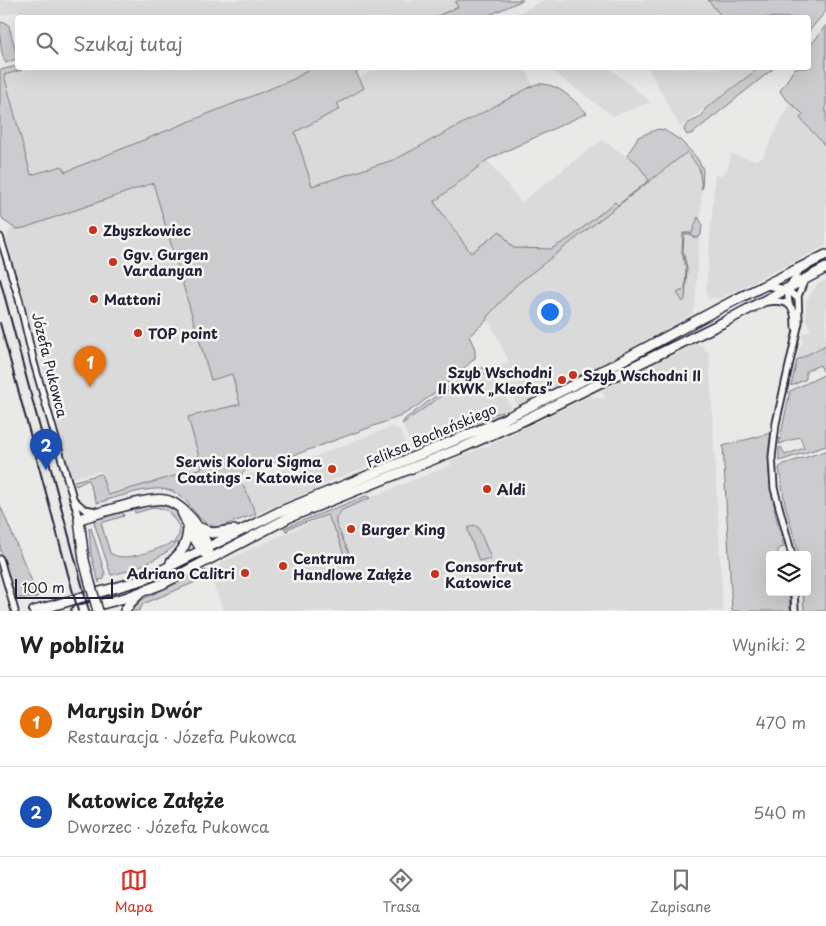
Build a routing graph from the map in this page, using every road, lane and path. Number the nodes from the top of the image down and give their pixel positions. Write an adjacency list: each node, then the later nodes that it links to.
1 (0, 237): 12 (street, Józefa Pukowca)
2 (826, 255): 3 (main road, Feliksa Bocheńskiego)
3 (801, 268): 6 (main road, Feliksa Bocheńskiego); 7 (street)
4 (826, 268): 5 (main road, Feliksa Bocheńskiego)
5 (807, 278): 7 (main road, Feliksa Bocheńskiego); 8 (street)
6 (764, 285): 7 (street); 18 (main road, Feliksa Bocheńskiego)
7 (788, 289): 8 (street); 9 (main road, Feliksa Bocheńskiego); 10 (street)
8 (798, 299): 11 (street)
9 (761, 303): 10 (street); 22 (main road, Feliksa Bocheńskiego)
10 (789, 304): 11 (street)
11 (795, 333): 20 (street)
12 (73, 500): 14 (street); 15 (street, Józefa Pukowca)
13 (179, 507): 14 (main road); 16 (main road); 17 (main road)
14 (106, 512): 15 (main road)
15 (78, 519): 29 (main road, Józefa Pukowca, bridge)
16 (188, 526): 19 (main road); 23 (main road)
17 (198, 527): 18 (main road); 19 (main road)
18 (242, 529): 19 (main road, Feliksa Bocheńskiego)
19 (205, 548): 22 (main road); 23 (main road, Feliksa Bocheńskiego)
20 (791, 551)
21 (0, 559): 26 (street)
22 (209, 559): 24 (main road, Feliksa Bocheńskiego)
23 (164, 570): 27 (main road, Feliksa Bocheńskiego)
24 (140, 592): 28 (main road, Feliksa Bocheńskiego); 30 (main road)
25 (794, 596): 31 (street)
26 (15, 611)
27 (34, 611)
28 (76, 611)
29 (98, 611)
30 (125, 611)
31 (795, 611)

